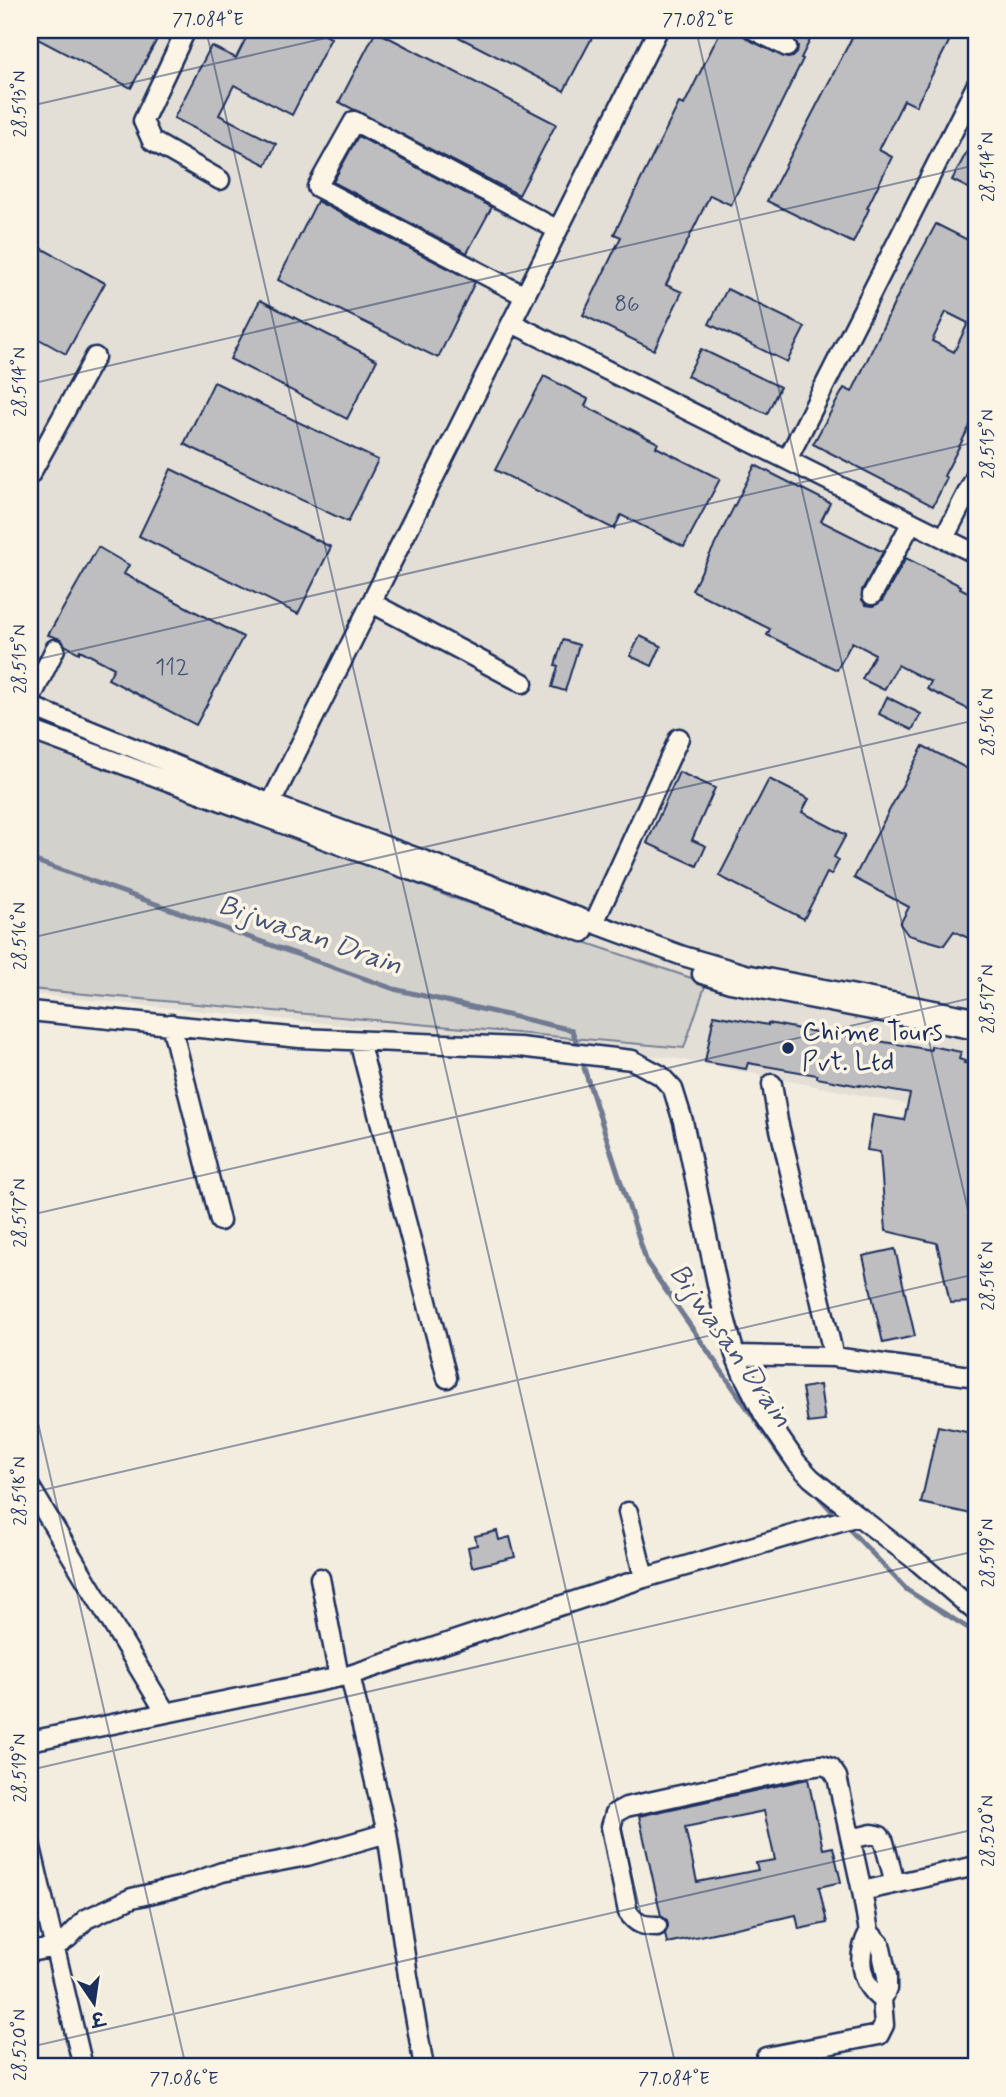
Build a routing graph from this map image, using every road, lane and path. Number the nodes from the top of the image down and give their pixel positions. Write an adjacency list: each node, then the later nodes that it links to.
1 (186, 30): 6 (street)
2 (658, 30): 7 (street)
3 (754, 30): 4 (street)
4 (787, 47)
5 (976, 86): 11 (street)
6 (220, 180)
7 (558, 230): 8 (street); 8 (street)
8 (525, 296): 9 (street)
9 (512, 323): 11 (street); 18 (street)
10 (95, 357): 12 (street)
11 (787, 460): 14 (street)
12 (30, 475)
13 (976, 476): 15 (street)
14 (912, 522): 15 (street); 17 (street)
15 (944, 538): 16 (street)
16 (976, 554)
17 (872, 595)
18 (372, 603): 20 (street); 25 (street)
19 (55, 649): 21 (street)
20 (523, 682)
21 (30, 700)
22 (30, 706): 25 (street)
23 (30, 730): 25 (street)
24 (679, 737): 26 (street)
25 (267, 810): 26 (street); 30 (street)
26 (594, 923): 28 (street)
27 (30, 1011): 29 (street)
28 (976, 1018)
29 (171, 1024): 31 (street); 33 (street)
30 (976, 1030)
31 (359, 1041): 34 (street); 37 (street)
32 (772, 1084): 35 (street)
33 (220, 1221)
34 (735, 1355): 35 (street); 40 (street)
35 (834, 1357): 36 (street)
36 (976, 1377)
37 (447, 1378)
38 (30, 1487): 45 (street)
39 (628, 1512): 42 (street)
40 (858, 1516): 42 (street); 43 (street)
41 (320, 1578): 44 (street)
42 (644, 1578): 44 (street)
43 (976, 1612)
44 (344, 1676): 45 (street); 47 (street)
45 (166, 1713): 46 (street)
46 (30, 1741)
47 (387, 1833): 54 (street); 58 (street)
48 (850, 1839): 51 (street); 52 (street); 53 (street)
49 (30, 1843): 54 (street)
50 (976, 1866): 51 (street)
51 (895, 1883): 52 (street)
52 (862, 1891): 56 (street)
53 (657, 1926)
54 (55, 1947): 55 (street); 57 (street)
55 (30, 1952)
56 (766, 2057)
57 (83, 2067)
58 (424, 2067)

